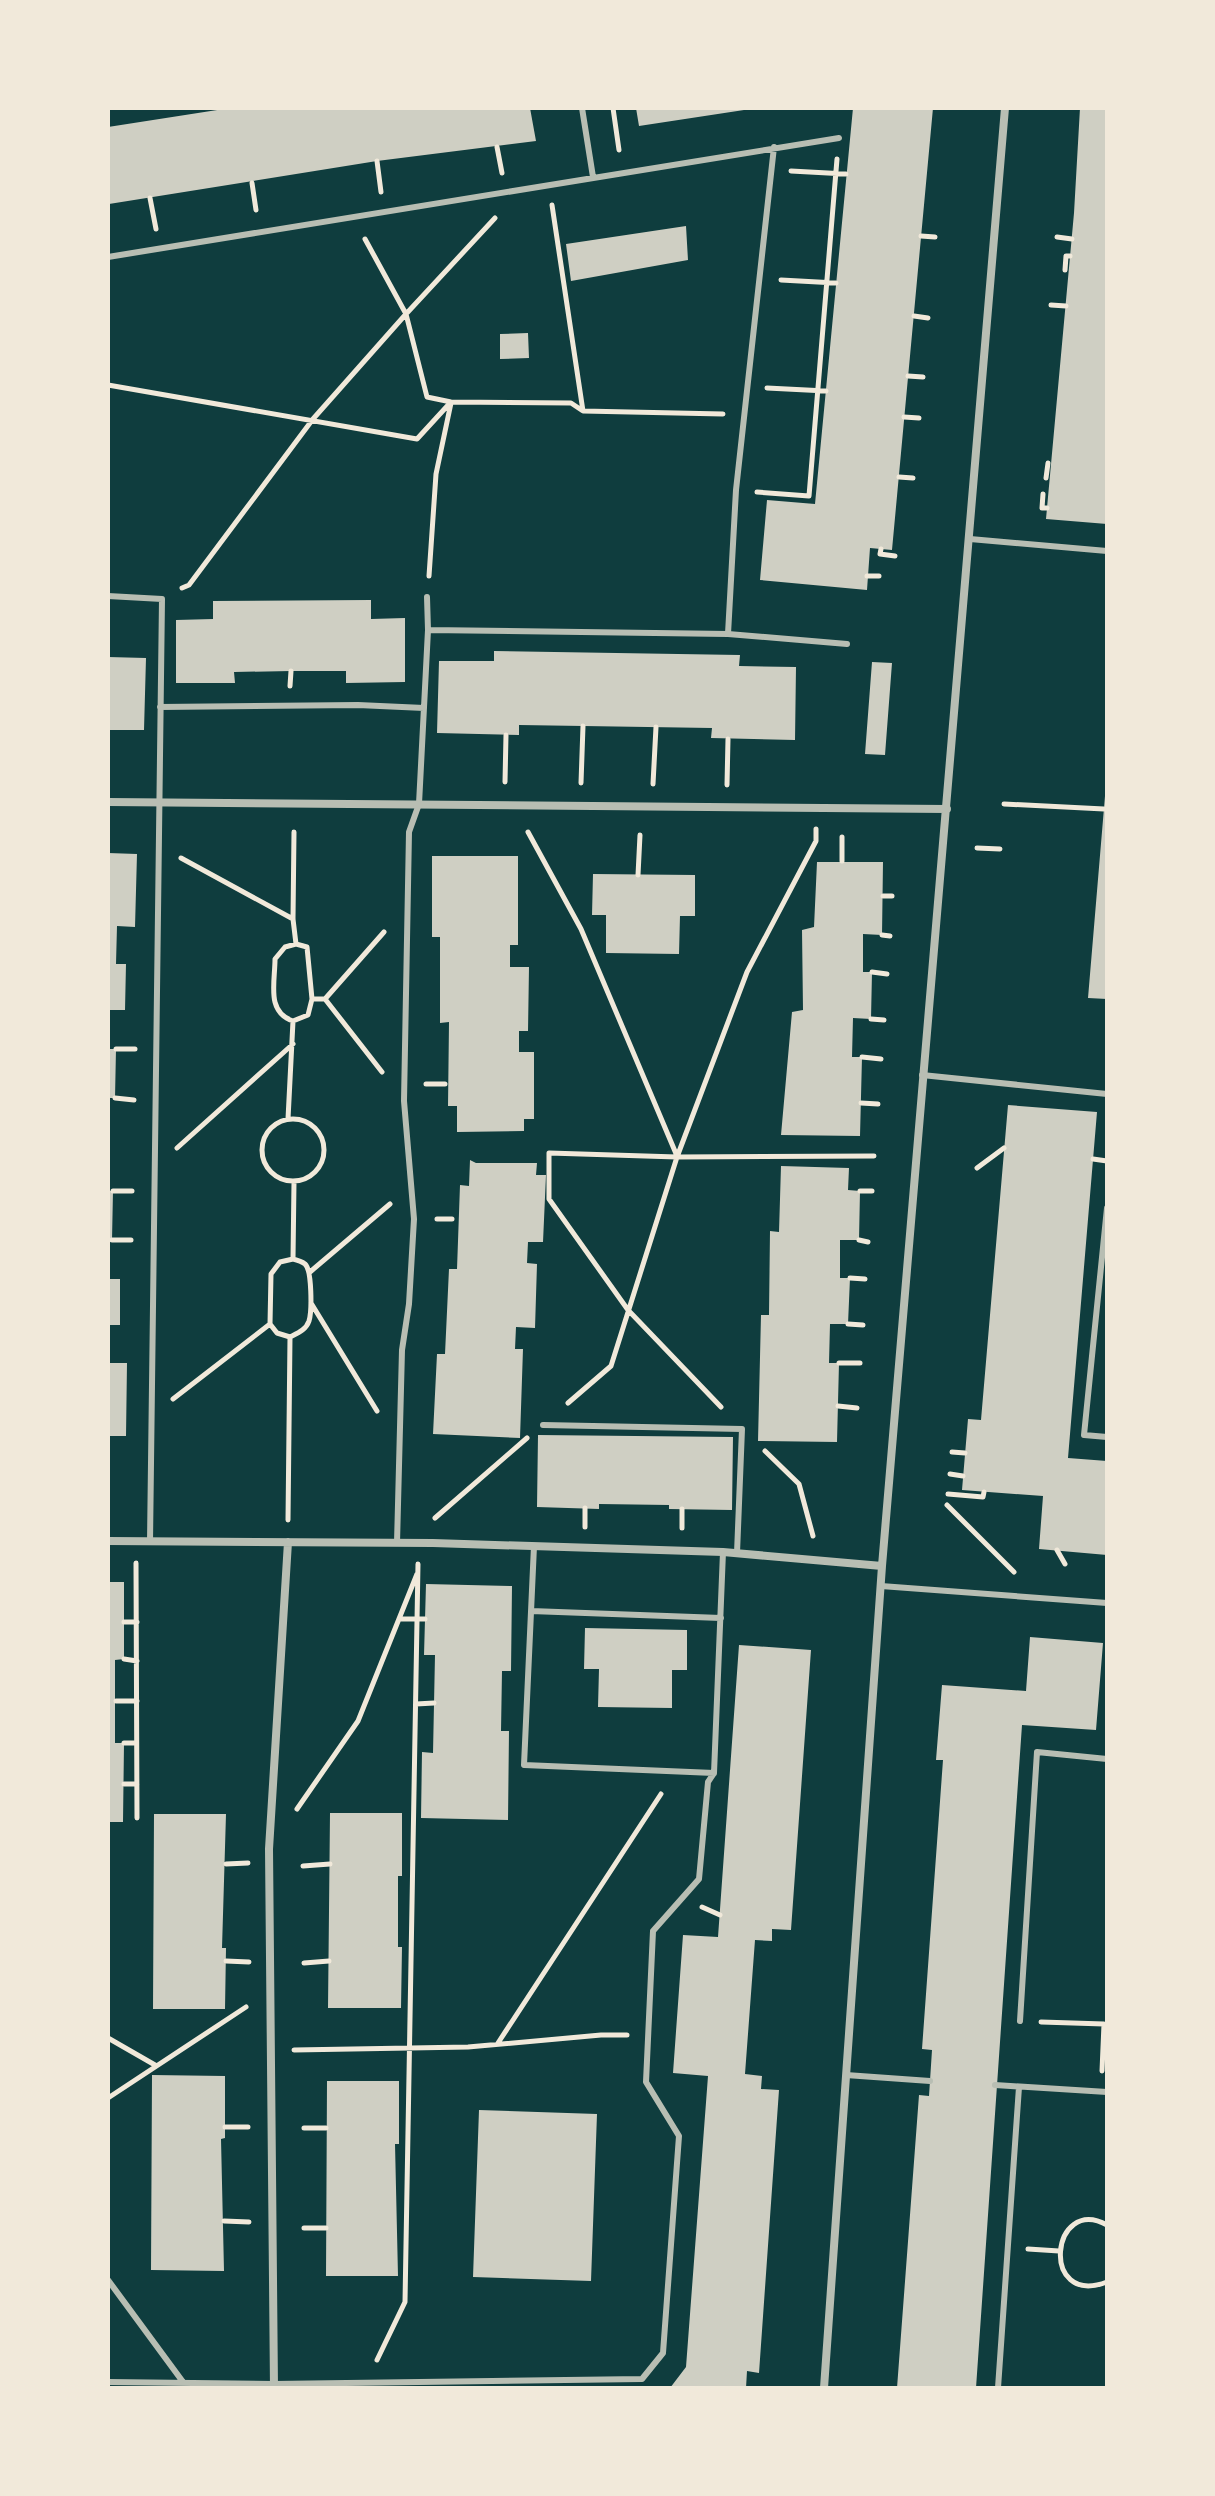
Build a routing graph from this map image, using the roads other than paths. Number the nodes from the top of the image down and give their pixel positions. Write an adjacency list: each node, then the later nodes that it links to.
1 (582, 108): 5 (lane)
2 (1005, 108): 7 (street)
3 (839, 138): 4 (lane)
4 (774, 147): 5 (lane); 12 (lane)
5 (593, 177): 6 (lane)
6 (108, 257)
7 (970, 539): 8 (lane); 19 (street)
8 (1107, 551)
9 (108, 596): 14 (lane)
10 (427, 597): 11 (lane)
11 (428, 630): 12 (lane); 15 (lane)
12 (728, 634): 13 (lane)
13 (847, 644)
14 (160, 707): 15 (lane); 17 (lane)
15 (424, 708): 18 (lane)
16 (108, 802): 17 (street)
17 (158, 803): 18 (street); 26 (lane)
18 (419, 804): 19 (street); 28 (lane)
19 (947, 809): 20 (street)
20 (922, 1075): 21 (lane); 32 (street)
21 (1107, 1094)
22 (1107, 1208): 24 (lane)
23 (543, 1425): 31 (lane)
24 (1107, 1437)
25 (108, 1541): 26 (street)
26 (150, 1542): 27 (street)
27 (288, 1542): 28 (street); 48 (street)
28 (397, 1543): 29 (street)
29 (534, 1546): 30 (street); 35 (lane)
30 (723, 1552): 31 (street); 36 (lane)
31 (737, 1553): 32 (street)
32 (882, 1566): 33 (street)
33 (881, 1586): 34 (lane); 40 (street)
34 (1107, 1603)
35 (531, 1611): 36 (lane); 38 (lane)
36 (721, 1618): 38 (lane)
37 (1107, 1759): 39 (lane)
38 (714, 1773): 48 (lane)
39 (1020, 2021)
40 (845, 2075): 41 (lane); 49 (street)
41 (930, 2081)
42 (995, 2085): 43 (lane)
43 (1019, 2087): 44 (lane); 50 (lane)
44 (1107, 2092)
45 (108, 2280): 47 (lane)
46 (108, 2382): 47 (lane)
47 (183, 2382): 48 (lane)
48 (274, 2386)
49 (824, 2388)
50 (998, 2388)

